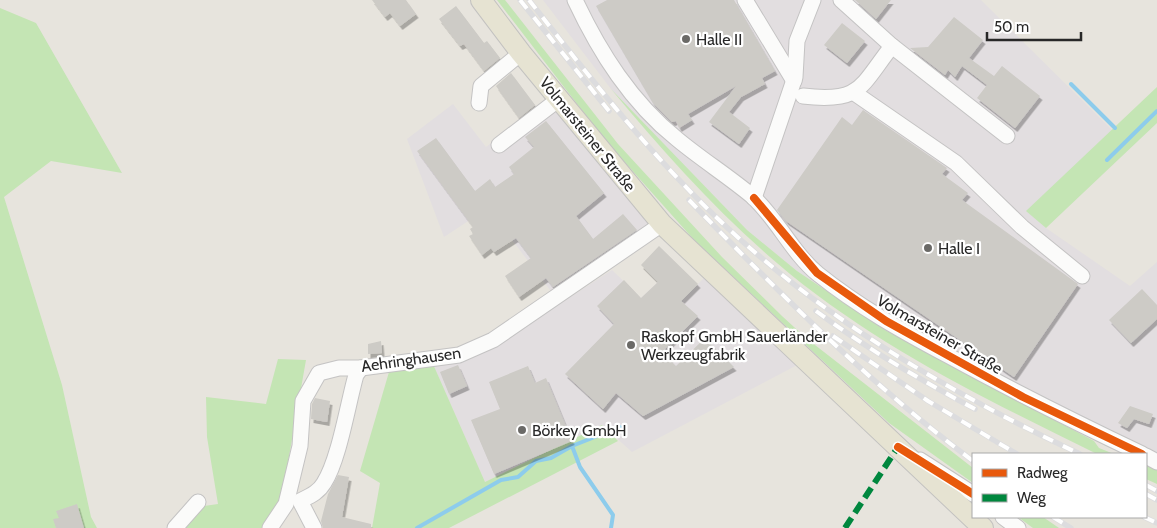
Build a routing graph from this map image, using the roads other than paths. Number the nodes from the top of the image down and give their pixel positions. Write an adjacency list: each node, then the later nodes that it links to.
1 (481, 0): 7 (main road, Volmarsteiner Straße)
2 (575, 0): 15 (street, Volmarsteiner Straße)
3 (746, 0): 8 (street)
4 (813, 0): 8 (street)
5 (841, 0): 6 (street)
6 (892, 46): 9 (street); 13 (street)
7 (521, 52): 11 (main road, Volmarsteiner Straße); 12 (street)
8 (794, 81): 15 (street)
9 (853, 92): 10 (street); 17 (street)
10 (803, 96)
11 (559, 99): 14 (street); 16 (main road, Volmarsteiner Straße)
12 (479, 103)
13 (1007, 136)
14 (498, 145)
15 (754, 198): 20 (street, Volmarsteiner Straße)
16 (662, 224): 18 (street, Aehringhausen); 19 (main road, Volmarsteiner Straße)
17 (1082, 276)
18 (361, 368): 27 (street, Aehringhausen); 28 (street)
19 (898, 447): 21 (street, Volmarsteiner Straße); 23 (main road, Volmarsteiner Straße)
20 (1140, 453)
21 (972, 493)
22 (198, 502): 26 (street)
23 (972, 518)
24 (973, 518): 29 (main road, Volmarsteiner Straße)
25 (1004, 518): 30 (street)
26 (175, 528)
27 (270, 528)
28 (314, 528)
29 (983, 528)
30 (1018, 528)

